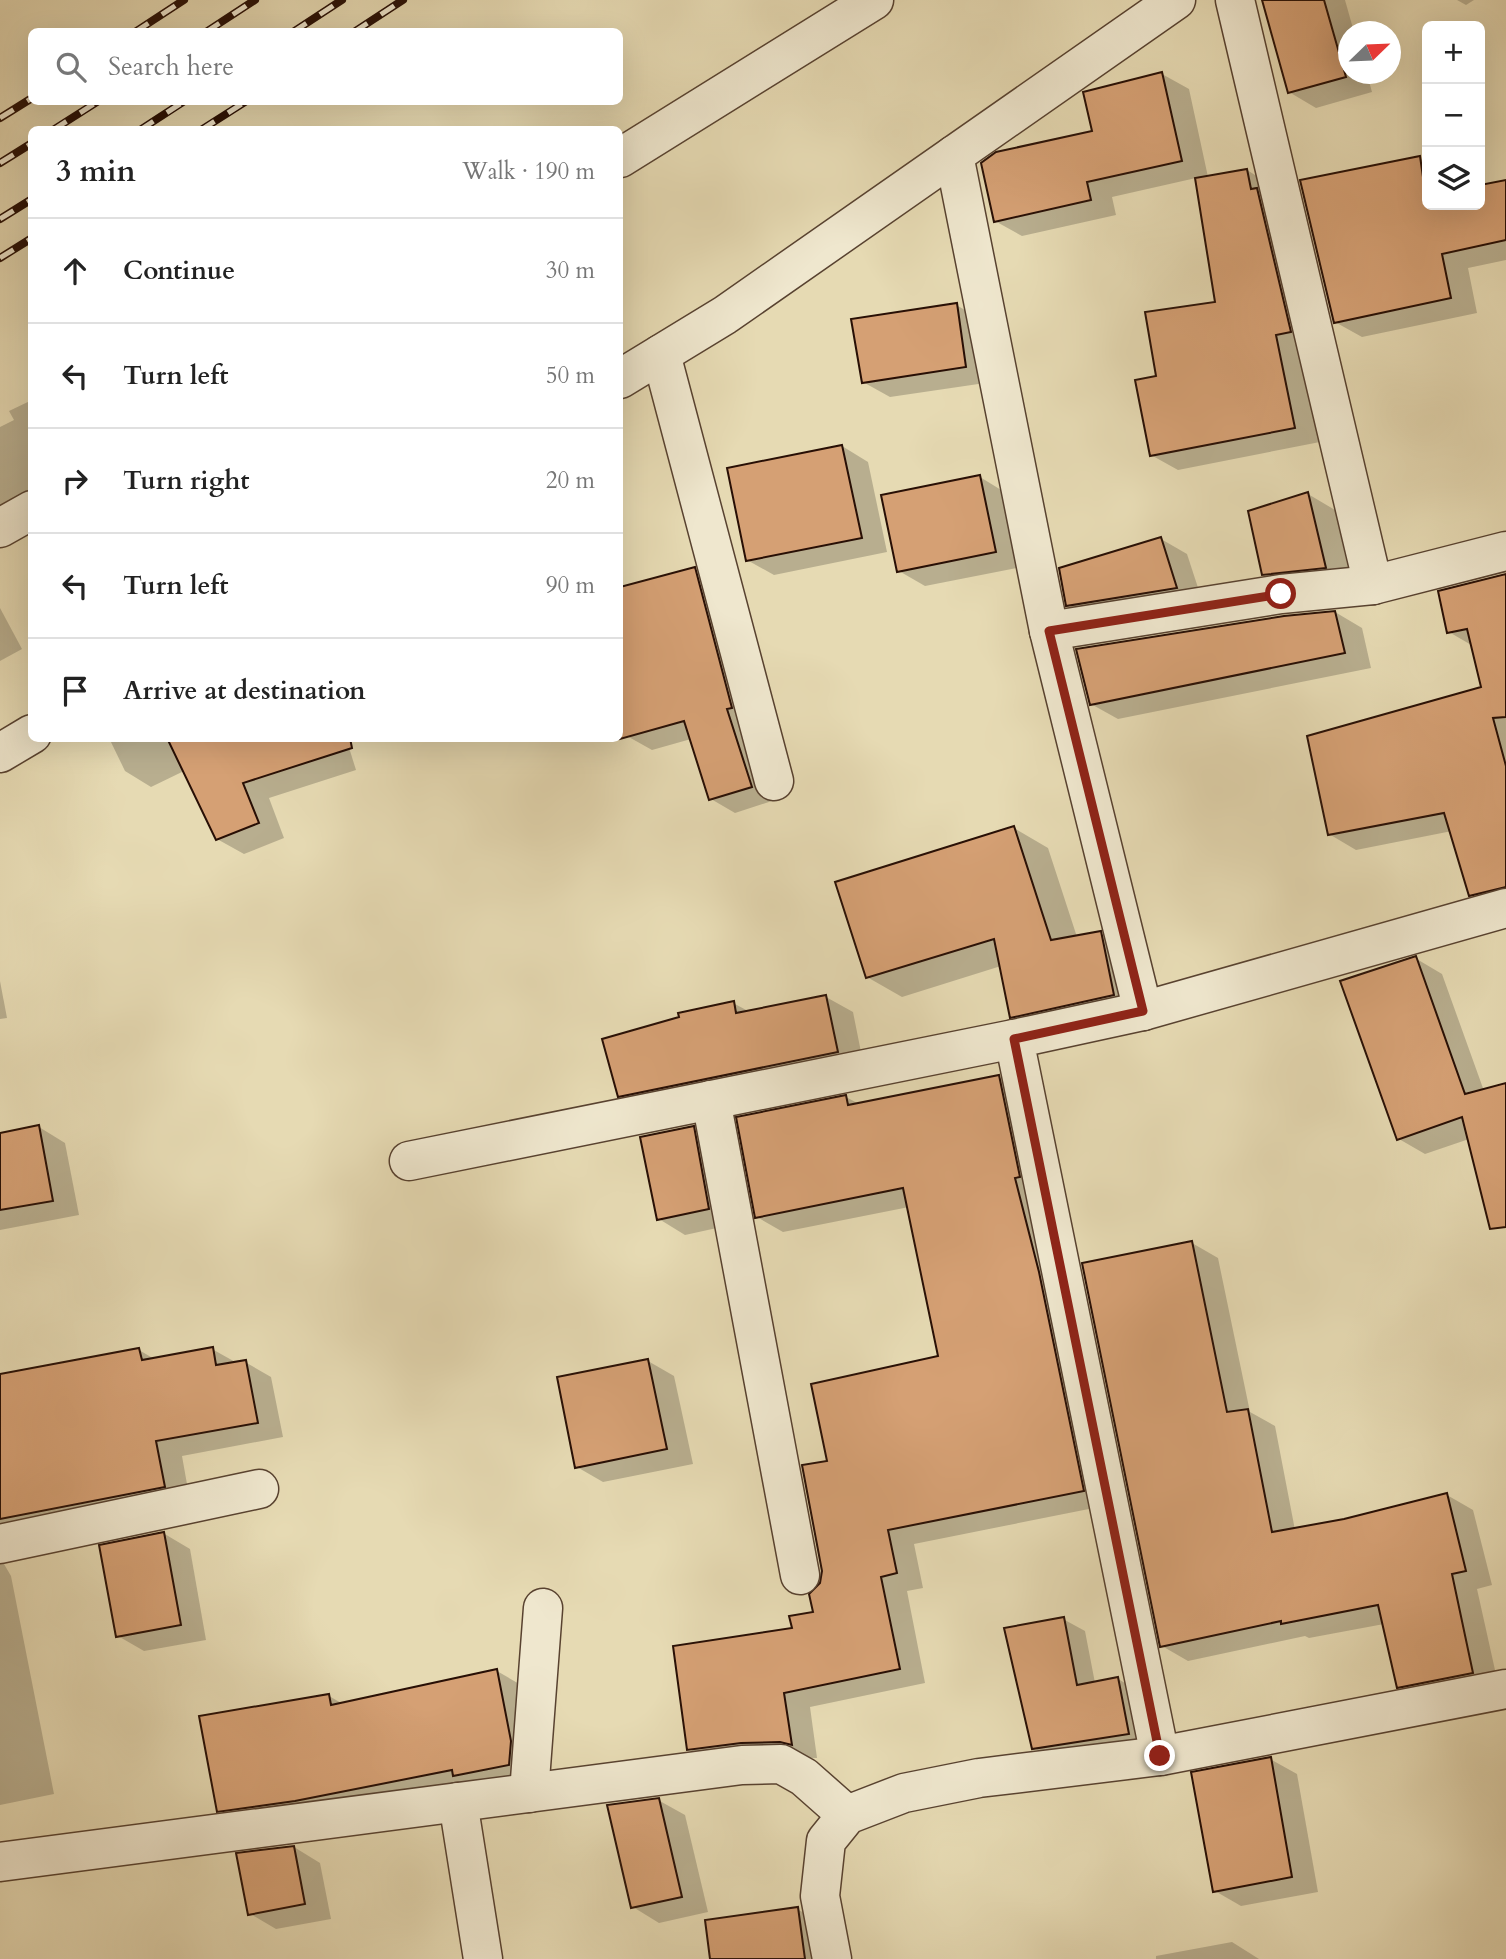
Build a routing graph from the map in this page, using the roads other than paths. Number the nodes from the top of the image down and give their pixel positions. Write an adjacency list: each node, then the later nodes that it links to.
1 (874, 0): 5 (street)
2 (1176, 0): 4 (street)
3 (1234, 0): 11 (street)
4 (954, 155): 6 (street); 12 (street)
5 (623, 156)
6 (662, 354): 7 (street); 15 (street)
7 (623, 377)
8 (28, 511): 9 (street)
9 (0, 528)
10 (1506, 551): 11 (street)
11 (1373, 585): 12 (street)
12 (1049, 631): 17 (street)
13 (28, 736): 14 (street)
14 (0, 753)
15 (774, 781)
16 (1506, 908): 17 (street)
17 (1143, 1011): 18 (street)
18 (1014, 1039): 19 (street); 26 (street)
19 (711, 1100): 20 (street); 23 (street)
20 (409, 1161)
21 (259, 1489): 22 (street)
22 (0, 1544)
23 (800, 1575)
24 (542, 1608): 27 (street)
25 (1506, 1689): 26 (street)
26 (1160, 1756): 29 (street)
27 (529, 1793): 28 (street); 29 (street)
28 (458, 1802): 30 (street); 31 (street)
29 (847, 1815): 32 (street)
30 (0, 1862)
31 (483, 1959)
32 (832, 1959)

